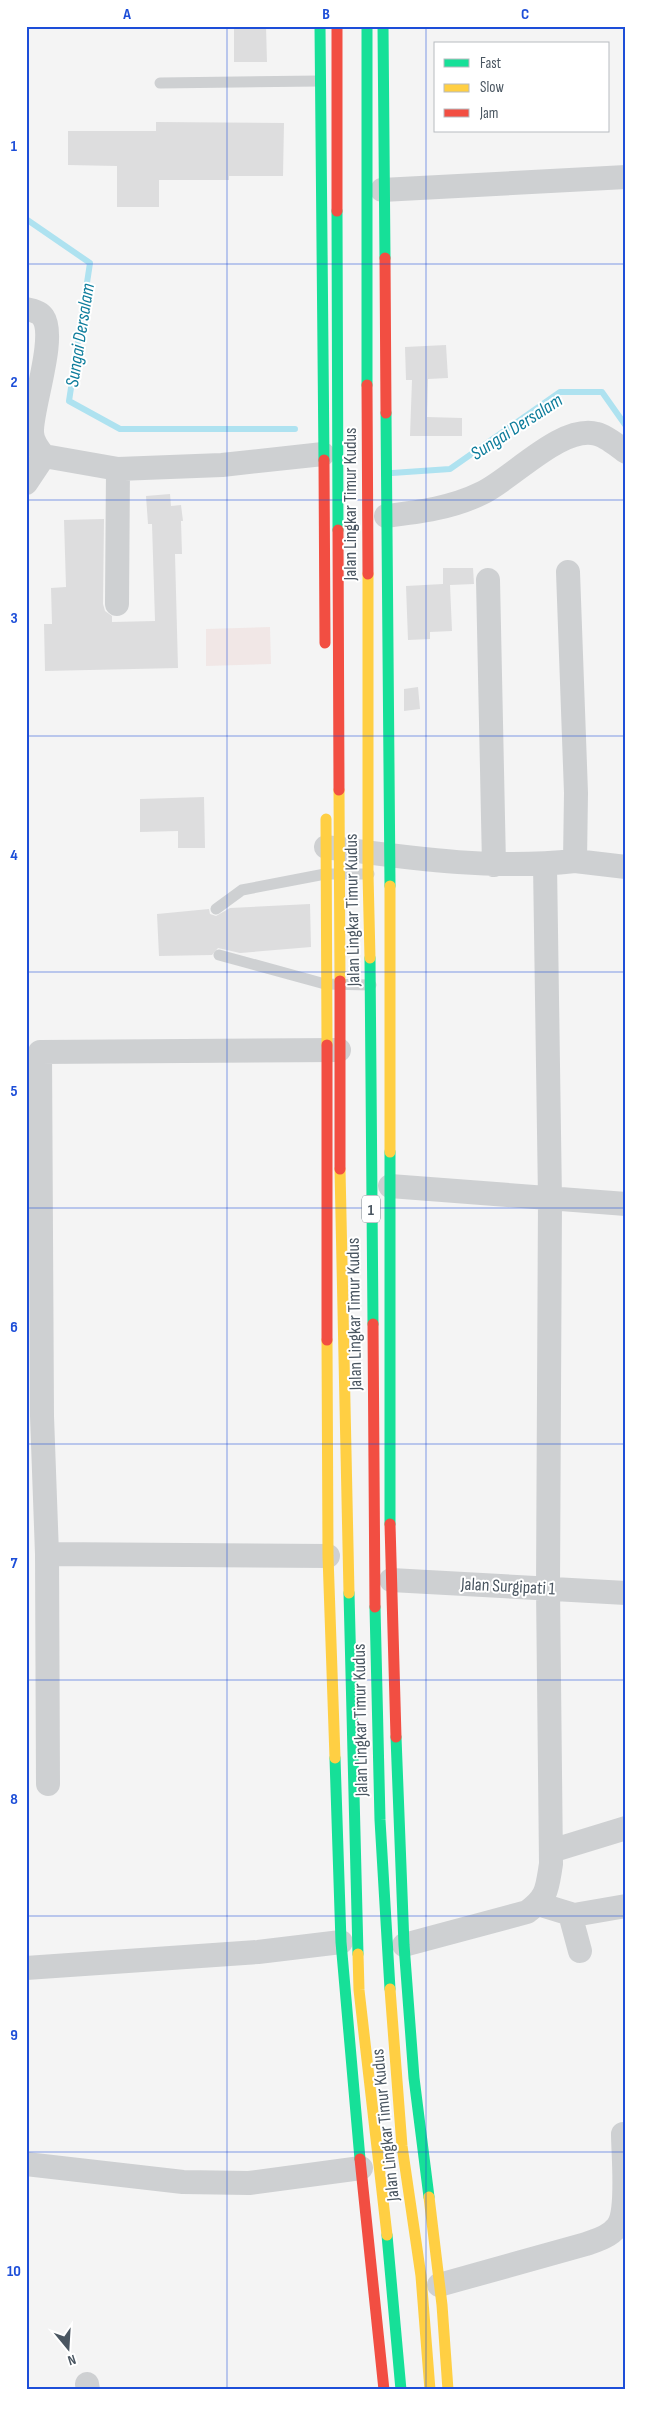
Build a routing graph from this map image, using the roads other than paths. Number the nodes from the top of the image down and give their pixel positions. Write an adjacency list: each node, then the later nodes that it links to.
1 (320, 26): 5 (main road)
2 (337, 26): 21 (main road, Jalan Lingkar Timur Kudus / 1)
3 (367, 26): 23 (main road, Jalan Lingkar Timur Kudus / 1)
4 (383, 26): 8 (main road)
5 (319, 81): 6 (lane); 11 (main road)
6 (160, 83)
7 (626, 177): 8 (street)
8 (382, 190): 15 (main road)
9 (26, 309): 12 (street)
10 (626, 452): 15 (street)
11 (323, 454): 13 (street); 19 (main road)
12 (44, 456): 13 (street); 14 (street)
13 (118, 469): 18 (street)
14 (26, 483)
15 (386, 516): 23 (main road)
16 (568, 572): 22 (street)
17 (488, 580): 24 (street)
18 (117, 604)
19 (325, 653)
20 (326, 808): 21 (main road)
21 (332, 848): 23 (street); 27 (main road, Jalan Lingkar Timur Kudus / 1); 28 (main road)
22 (575, 861): 25 (street); 26 (street)
23 (379, 864): 24 (street); 27 (lane); 31 (main road); 34 (main road, Jalan Lingkar Timur Kudus / 1)
24 (494, 864): 25 (street)
25 (545, 864): 38 (street)
26 (626, 867)
27 (338, 873): 28 (lane); 33 (main road, Jalan Lingkar Timur Kudus / 1)
28 (325, 874): 29 (lane); 32 (main road)
29 (216, 909)
30 (219, 954): 32 (lane)
31 (389, 983): 34 (lane); 37 (main road)
32 (325, 984): 33 (lane); 35 (main road)
33 (339, 984): 34 (lane); 35 (main road, Jalan Lingkar Timur Kudus / 1)
34 (371, 985): 61 (main road, Jalan Lingkar Timur Kudus / 1)
35 (332, 1050): 36 (street); 41 (main road); 60 (main road, Jalan Lingkar Timur Kudus / 1)
36 (33, 1052): 40 (street)
37 (390, 1186): 38 (street); 42 (main road)
38 (550, 1199): 39 (street); 43 (street)
39 (626, 1204)
40 (47, 1554): 41 (street); 45 (street)
41 (328, 1556): 51 (main road)
42 (391, 1580): 43 (street, Jalan Surgipati 1); 52 (main road)
43 (548, 1588): 44 (street, Jalan Surgipati 1); 47 (street)
44 (626, 1593)
45 (48, 1784)
46 (626, 1828): 47 (street)
47 (551, 1851): 48 (street)
48 (538, 1904): 50 (street); 52 (street)
49 (626, 1906): 50 (street)
50 (570, 1914): 53 (street)
51 (342, 1942): 54 (street); 57 (main road)
52 (404, 1945): 58 (main road)
53 (580, 1951)
54 (26, 1968)
55 (623, 2134): 58 (street)
56 (26, 2164): 57 (street)
57 (361, 2168): 59 (main road)
58 (439, 2286): 62 (main road)
59 (384, 2390)
60 (401, 2390)
61 (430, 2390)
62 (448, 2390)

